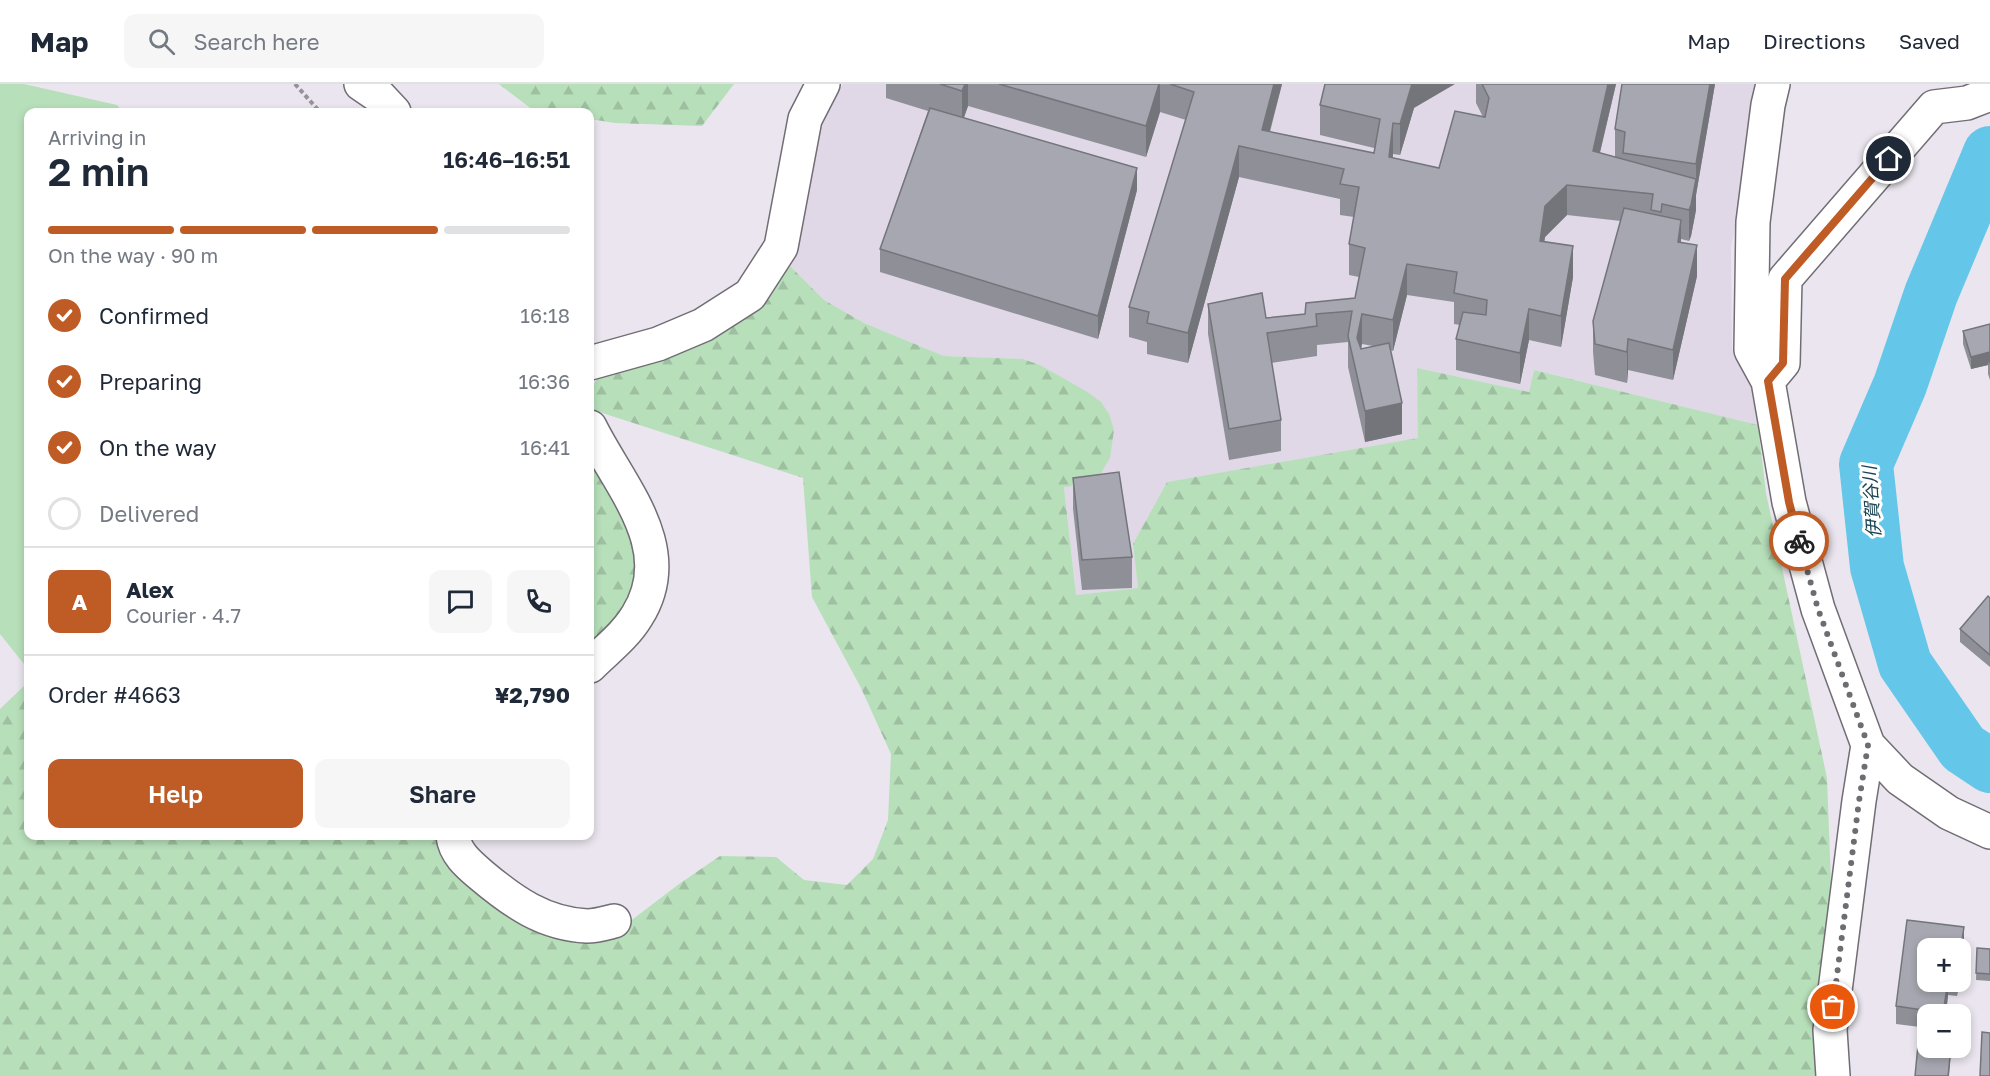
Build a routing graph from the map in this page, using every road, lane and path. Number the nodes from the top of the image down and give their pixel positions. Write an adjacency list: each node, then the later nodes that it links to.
1 (295, 84): 6 (path)
2 (361, 84): 7 (street)
3 (823, 84): 8 (street)
4 (1773, 84): 9 (street)
5 (1990, 94): 9 (street)
6 (316, 108)
7 (390, 108)
8 (594, 362)
9 (1768, 381): 12 (street)
10 (594, 434): 11 (street)
11 (594, 662)
12 (1868, 745): 13 (street); 16 (street)
13 (1990, 832)
14 (453, 840): 15 (street)
15 (614, 921)
16 (1833, 1076)

